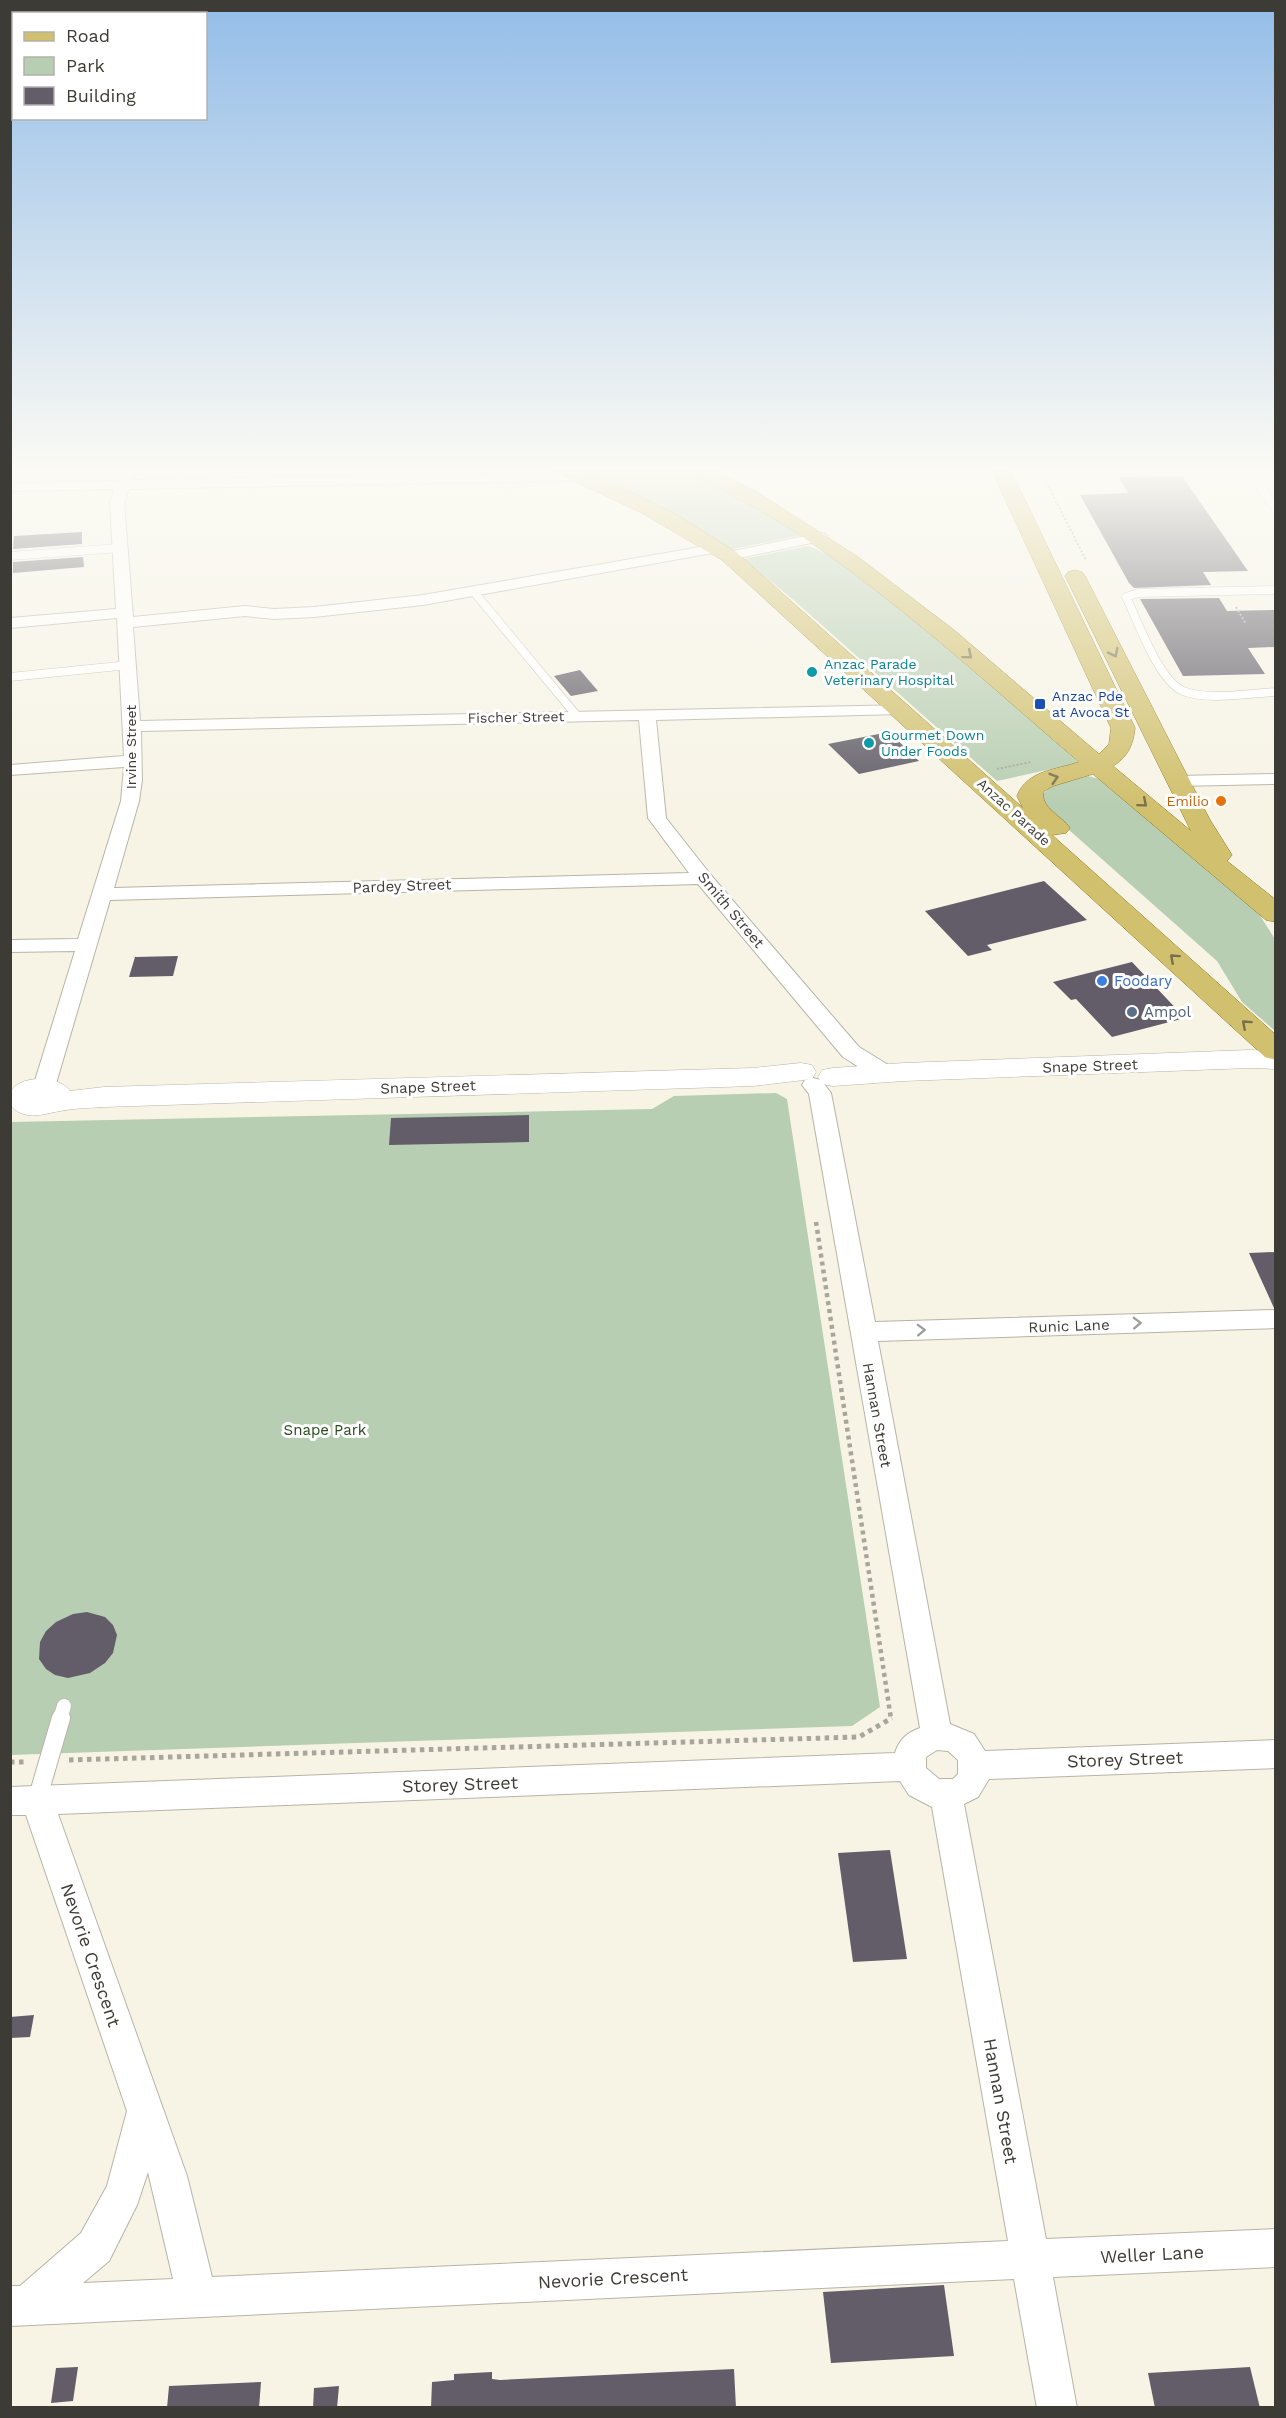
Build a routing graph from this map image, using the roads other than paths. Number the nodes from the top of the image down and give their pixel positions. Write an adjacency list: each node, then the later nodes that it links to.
1 (122, 582): 11 (street, Irvine Street)
2 (537, 582): 8 (street)
3 (757, 582): 16 (main road, Anzac Parade)
4 (879, 582): 21 (main road, one-way to 21)
5 (1053, 582): 10 (main road)
6 (1078, 582): 9 (main road)
7 (1275, 590): 15 (lane)
8 (474, 592): 11 (street); 18 (lane)
9 (1089, 603): 10 (main road); 26 (main road, one-way to 26)
10 (1064, 604): 20 (main road)
11 (125, 618): 12 (street); 13 (street, Irvine Street)
12 (10, 623)
13 (129, 665): 14 (lane); 19 (street, Irvine Street)
14 (10, 677)
15 (1275, 692)
16 (901, 709): 17 (street, Fischer Street); 32 (main road, Anzac Parade, one-way to 16)
17 (647, 714): 18 (street, Fischer Street); 27 (street, Smith Street)
18 (577, 716): 19 (street, Fischer Street)
19 (132, 726): 22 (street, Irvine Street)
20 (1123, 728): 21 (main road); 23 (main road)
21 (1061, 733): 23 (main road)
22 (132, 761): 24 (street); 28 (street, Irvine Street)
23 (1098, 766): 29 (main road, one-way to 29); 32 (main road, one-way to 23)
24 (10, 770)
25 (1275, 779): 26 (street)
26 (1177, 782): 29 (main road)
27 (703, 878): 28 (street, Pardey Street); 35 (street, Smith Street)
28 (102, 894): 30 (street, Irvine Street)
29 (1275, 914)
30 (88, 945): 31 (street); 36 (street, Irvine Street)
31 (10, 946)
32 (1217, 997): 33 (main road, Anzac Parade, one-way to 32)
33 (1275, 1051)
34 (1275, 1060): 35 (street, Snape Street)
35 (822, 1077): 36 (street, Snape Street); 38 (street, Hannan Street)
36 (32, 1096)
37 (1275, 1319): 38 (street, Runic Lane, one-way to 37)
38 (862, 1332): 40 (street, Hannan Street)
39 (64, 1706): 45 (lane)
40 (937, 1736): 42 (street); 43 (street)
41 (1275, 1754): 42 (street, Storey Street)
42 (975, 1765): 44 (street)
43 (909, 1767): 44 (street); 45 (street, Storey Street)
44 (946, 1795): 48 (street, Hannan Street)
45 (24, 1800): 46 (street, Nevorie Crescent)
46 (145, 2111): 49 (street, Nevorie Crescent); 50 (street, Nevorie Crescent)
47 (1275, 2248): 48 (street, Weller Lane)
48 (1029, 2259): 49 (street, Nevorie Crescent); 51 (street, Hannan Street)
49 (198, 2297): 50 (street, Nevorie Crescent)
50 (20, 2306)
51 (1057, 2408)

